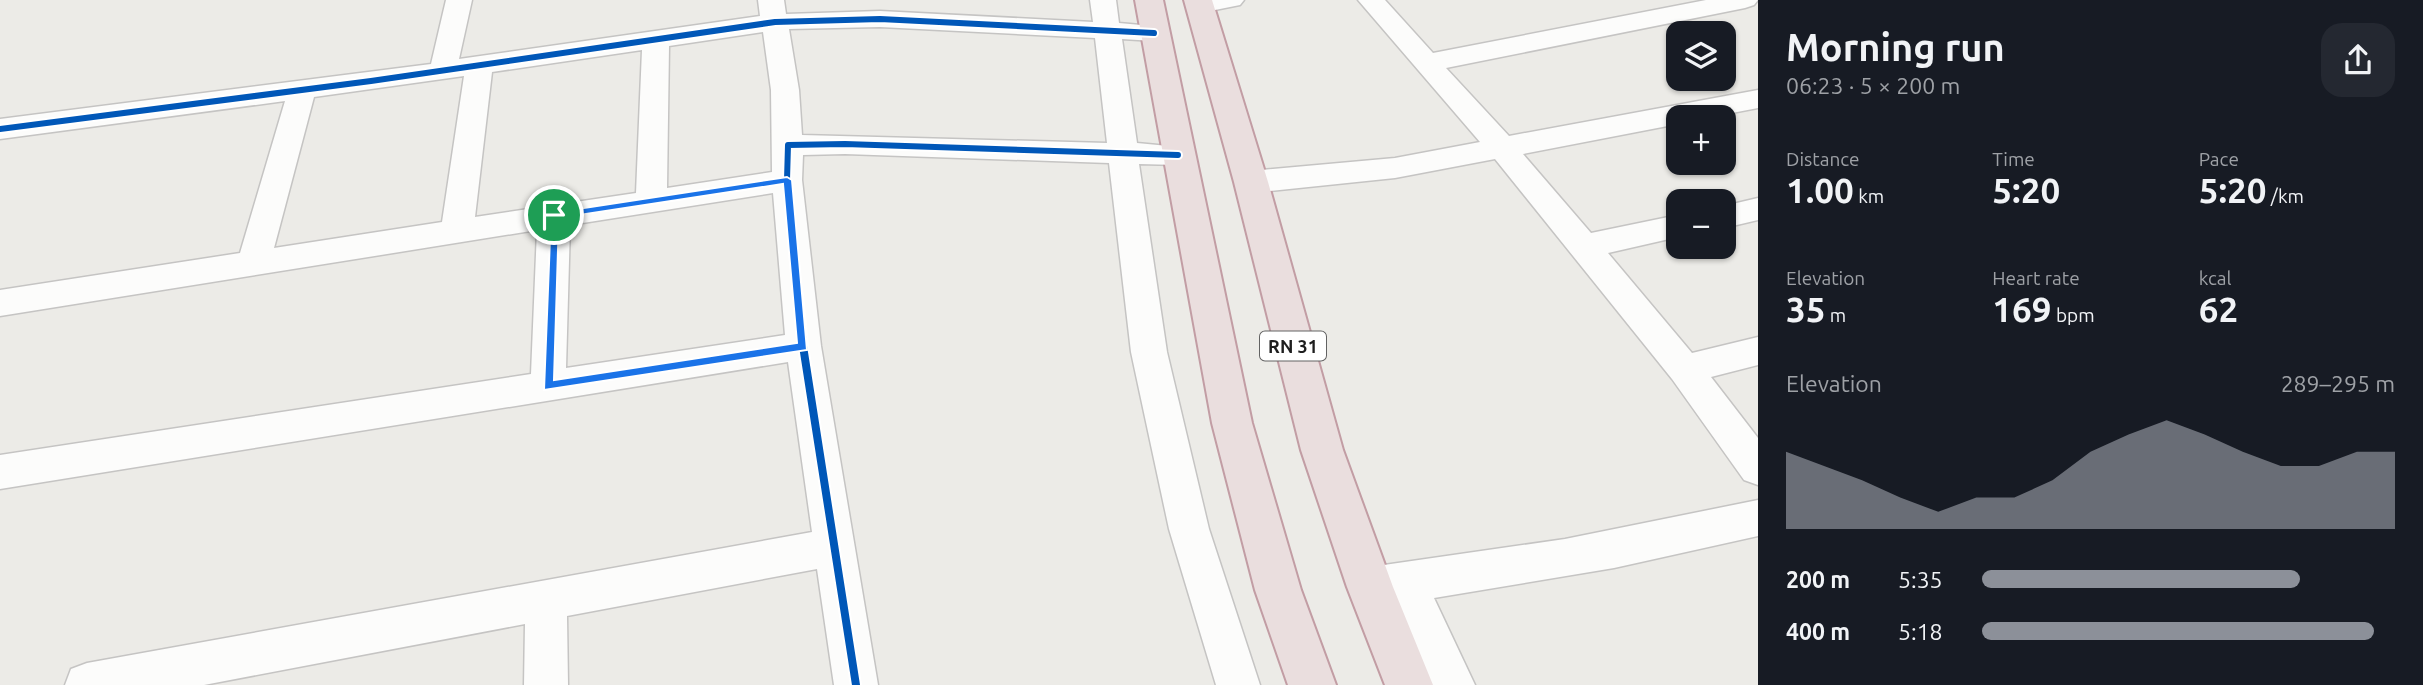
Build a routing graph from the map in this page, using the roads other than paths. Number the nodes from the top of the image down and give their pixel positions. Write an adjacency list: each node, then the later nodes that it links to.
1 (459, 0): 14 (street)
2 (1103, 0): 10 (street)
3 (1371, 0): 12 (street)
4 (1737, 1): 9 (street); 12 (street)
5 (1210, 2): 23 (highway, RN 31)
6 (773, 11): 7 (street); 11 (street); 18 (street)
7 (958, 12): 10 (street)
8 (1152, 17): 10 (street); 21 (highway)
9 (1758, 21)
10 (1108, 32): 20 (street)
11 (656, 40): 13 (street); 24 (street)
12 (1426, 63): 19 (street)
13 (479, 66): 14 (street); 29 (street)
14 (443, 71): 15 (street)
15 (302, 91): 17 (street); 31 (street)
16 (1758, 99): 19 (street)
17 (0, 129)
18 (788, 145): 20 (street); 22 (street)
19 (1503, 149): 23 (street); 30 (street)
20 (1123, 152): 21 (street); 46 (street)
21 (1178, 155): 47 (highway)
22 (787, 180): 24 (street); 33 (street)
23 (1251, 182): 41 (highway, RN 31)
24 (651, 200): 27 (street)
25 (1758, 209): 26 (street)
26 (1736, 214)
27 (554, 215): 29 (street); 36 (street)
28 (1666, 229): 30 (street)
29 (457, 231): 31 (street)
30 (1584, 246): 35 (street)
31 (253, 264): 32 (street)
32 (0, 303)
33 (803, 346): 36 (street); 40 (street)
34 (1758, 351): 35 (street)
35 (1685, 369): 37 (street)
36 (548, 386): 38 (street)
37 (1758, 468)
38 (0, 472)
39 (1758, 518): 41 (street)
40 (835, 547): 42 (street); 45 (street)
41 (1387, 585): 48 (highway, RN 31); 49 (street)
42 (545, 601): 43 (street); 44 (street)
43 (87, 685)
44 (546, 685)
45 (856, 685)
46 (1238, 685)
47 (1312, 685)
48 (1409, 685)
49 (1453, 685)

